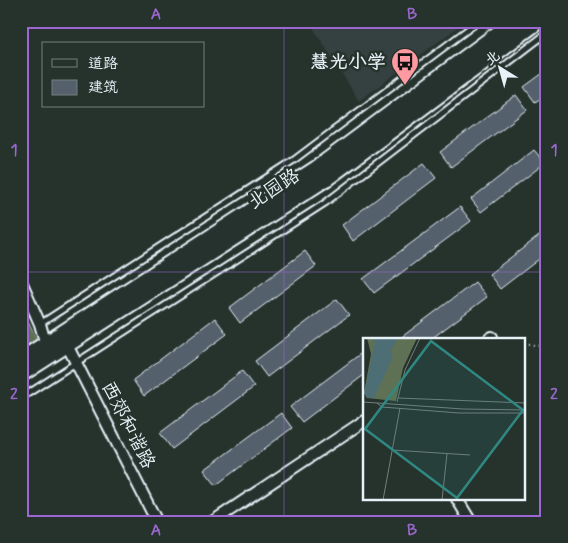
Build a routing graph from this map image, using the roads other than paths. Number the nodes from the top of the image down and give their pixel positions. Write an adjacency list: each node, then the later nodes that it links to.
1 (479, 21): 6 (lane)
2 (515, 21): 7 (main road, 北园路)
3 (538, 21): 8 (main road, 北园路)
4 (547, 33): 11 (lane)
5 (21, 281): 6 (street)
6 (40, 324): 7 (street)
7 (46, 345): 9 (main road, 北园路)
8 (67, 345): 10 (main road, 北园路); 14 (street, 西郊和谐路)
9 (21, 360)
10 (21, 374)
11 (21, 398)
12 (363, 423): 15 (street)
13 (458, 500): 16 (street)
14 (157, 522)
15 (212, 522)
16 (471, 522)

